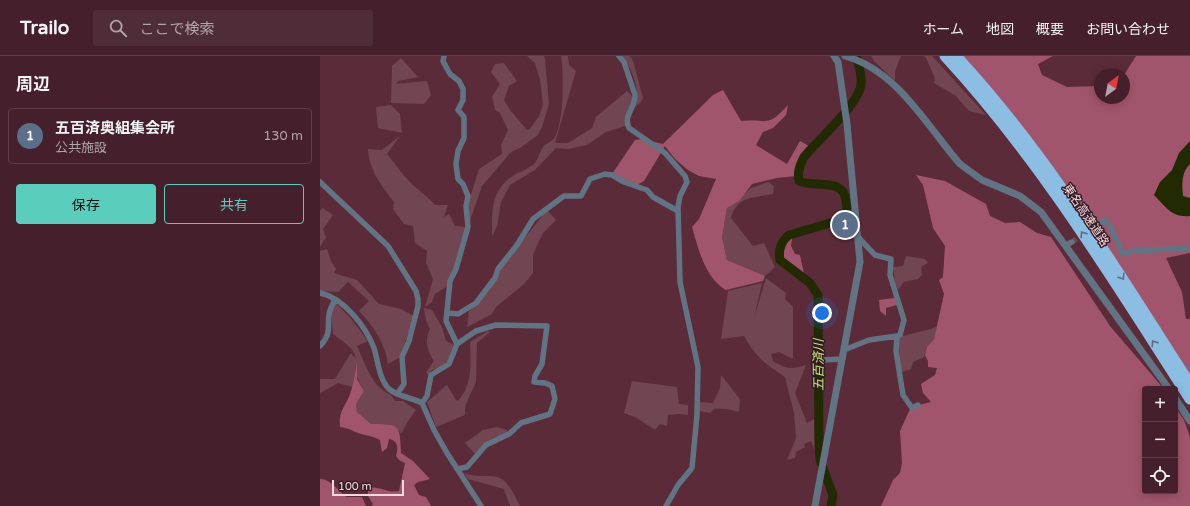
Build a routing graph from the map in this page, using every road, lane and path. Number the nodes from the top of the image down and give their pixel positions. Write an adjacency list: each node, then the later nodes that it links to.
1 (444, 56): 14 (street)
2 (619, 56): 8 (street)
3 (834, 56): 10 (street)
4 (945, 56): 24 (highway, 東名高速道路, one-way to 4)
5 (956, 56): 21 (highway, 東名高速道路, one-way to 21)
6 (847, 57): 22 (street)
7 (320, 182): 23 (street)
8 (678, 211): 14 (street); 31 (street)
9 (1100, 223): 11 (street)
10 (858, 238): 15 (street); 18 (street)
11 (1190, 248)
12 (320, 293): 13 (street)
13 (335, 299): 16 (street); 23 (street)
14 (447, 313): 17 (street)
15 (897, 336): 18 (street); 27 (street)
16 (321, 344)
17 (457, 344): 25 (street); 29 (street)
18 (844, 350): 19 (street)
19 (842, 359): 20 (street); 32 (street)
20 (823, 360)
21 (1190, 384)
22 (1167, 386)
23 (397, 394): 25 (street)
24 (1190, 399)
25 (422, 403): 29 (street)
26 (1178, 403): 28 (street)
27 (918, 405)
28 (1190, 421)
29 (457, 469): 30 (street)
30 (481, 506)
31 (666, 506)
32 (815, 506)

